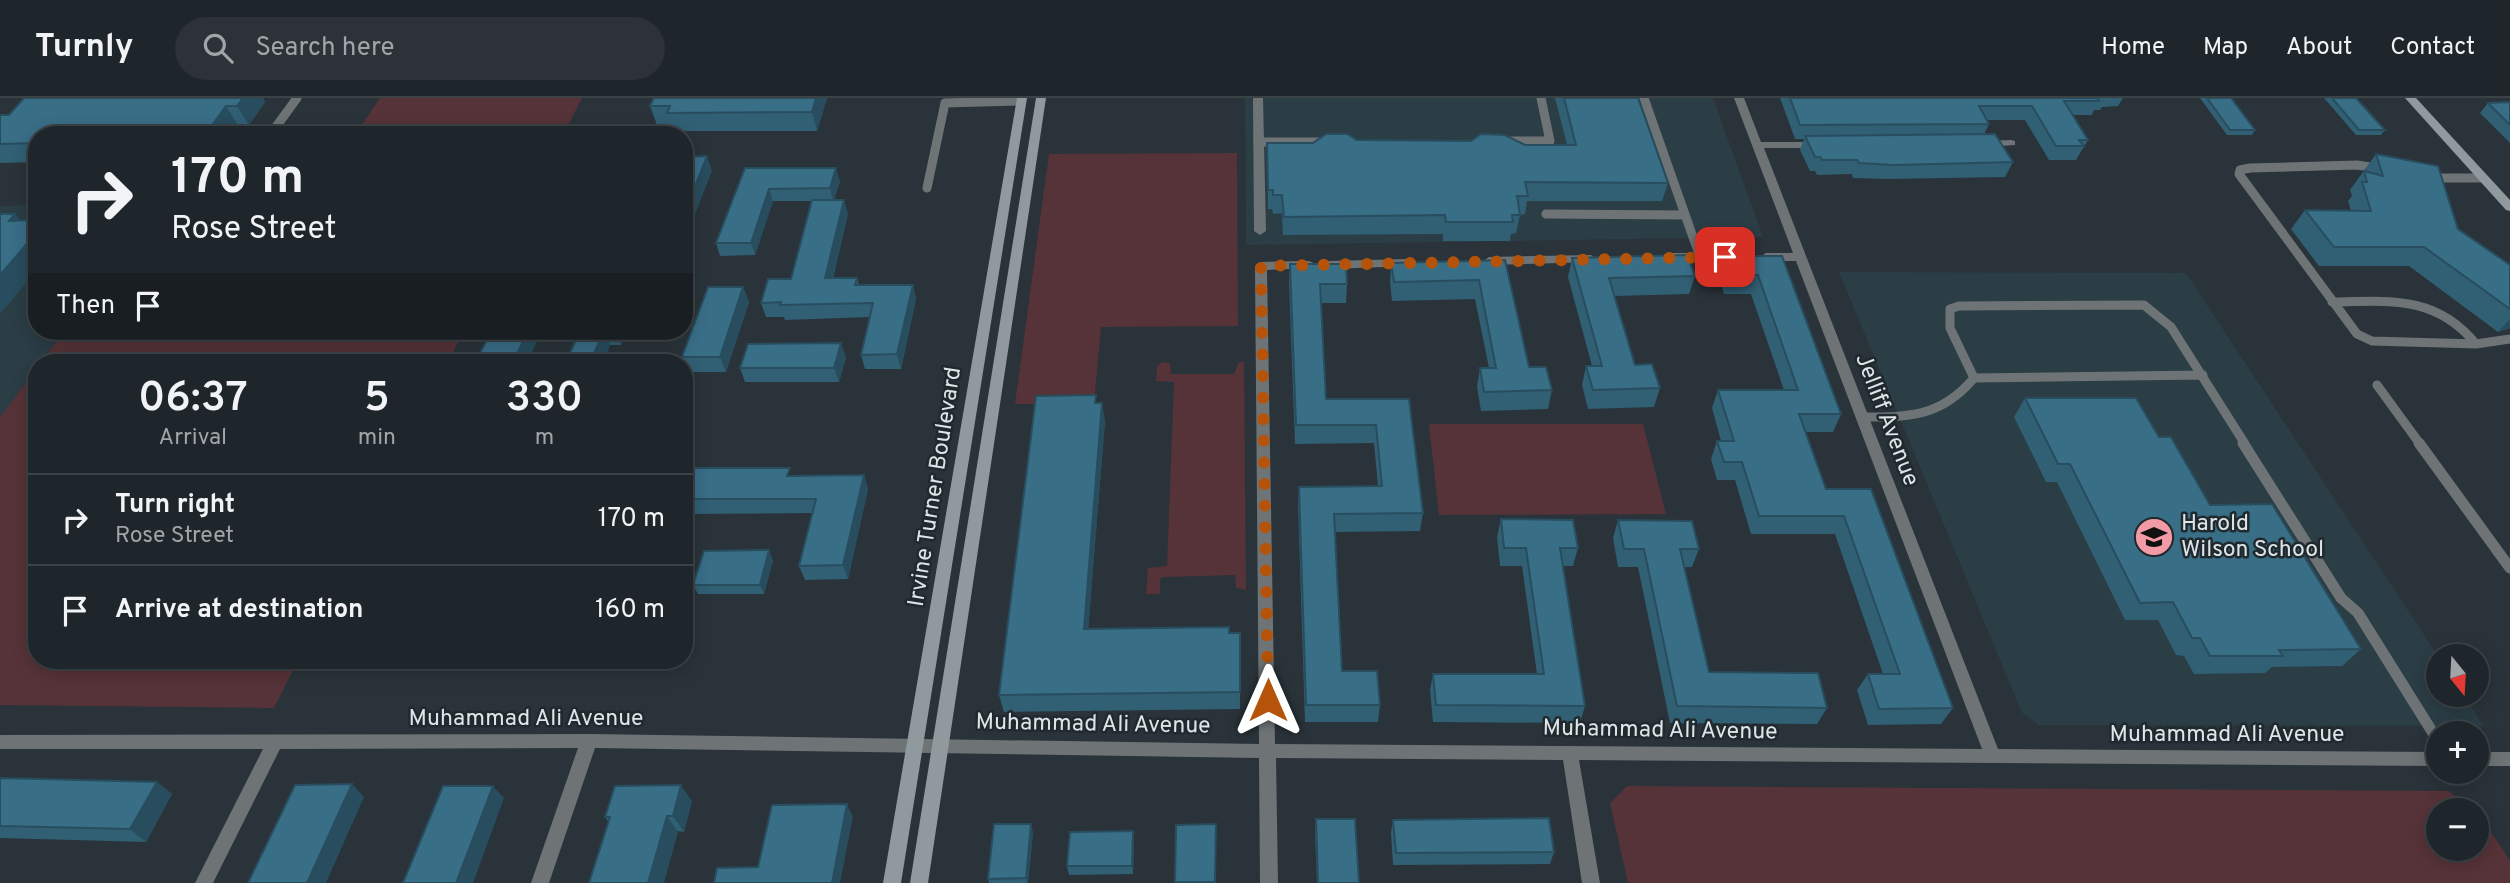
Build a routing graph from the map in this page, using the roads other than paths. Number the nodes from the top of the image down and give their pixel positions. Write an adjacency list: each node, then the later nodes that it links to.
1 (297, 98): 9 (lane)
2 (1041, 98): 43 (main road, Irvine Turner Boulevard)
3 (1258, 98): 11 (street)
4 (1541, 98): 10 (lane)
5 (1644, 98): 23 (lane)
6 (1739, 98): 15 (street, Jelliff Avenue)
7 (2410, 98): 18 (main road)
8 (1021, 100): 19 (lane); 44 (main road, Irvine Turner Boulevard)
9 (277, 126)
10 (1501, 141)
11 (1258, 142): 12 (lane); 24 (street)
12 (1335, 142)
13 (2011, 143): 14 (street)
14 (1971, 144)
15 (1758, 145): 16 (street); 26 (street, Jelliff Avenue)
16 (1838, 145)
17 (2396, 172): 31 (lane)
18 (2482, 178): 20 (lane); 21 (main road)
19 (927, 188)
20 (2436, 192)
21 (2510, 207)
22 (1546, 214): 23 (lane)
23 (1685, 215): 25 (lane)
24 (1260, 230)
25 (1700, 257): 26 (street); 27 (street)
26 (1799, 257): 37 (street, Jelliff Avenue)
27 (1659, 258)
28 (1604, 259): 29 (street)
29 (1480, 261)
30 (1426, 262): 45 (street)
31 (2332, 302): 33 (lane); 33 (lane)
32 (2510, 339): 33 (lane)
33 (2476, 344)
34 (2203, 375): 35 (lane); 35 (lane); 39 (lane)
35 (1974, 377): 37 (lane)
36 (2377, 385): 38 (lane)
37 (1862, 416): 47 (street, Jelliff Avenue)
38 (2510, 568)
39 (2426, 722)
40 (589, 741): 42 (street, Muhammad Ali Avenue); 44 (street, Muhammad Ali Avenue); 52 (street)
41 (0, 742): 42 (street, Muhammad Ali Avenue)
42 (275, 742): 51 (street)
43 (942, 745): 44 (street, Muhammad Ali Avenue); 45 (street, Muhammad Ali Avenue); 54 (main road, Irvine Turner Boulevard)
44 (914, 746): 53 (main road, Irvine Turner Boulevard)
45 (1268, 751): 46 (street, Muhammad Ali Avenue); 55 (street)
46 (1570, 753): 47 (street, Muhammad Ali Avenue); 56 (street)
47 (1993, 757): 48 (street, Muhammad Ali Avenue)
48 (2426, 759)
49 (2489, 759): 50 (street)
50 (2510, 759)
51 (204, 883)
52 (540, 883)
53 (892, 883)
54 (919, 883)
55 (1269, 883)
56 (1591, 883)

